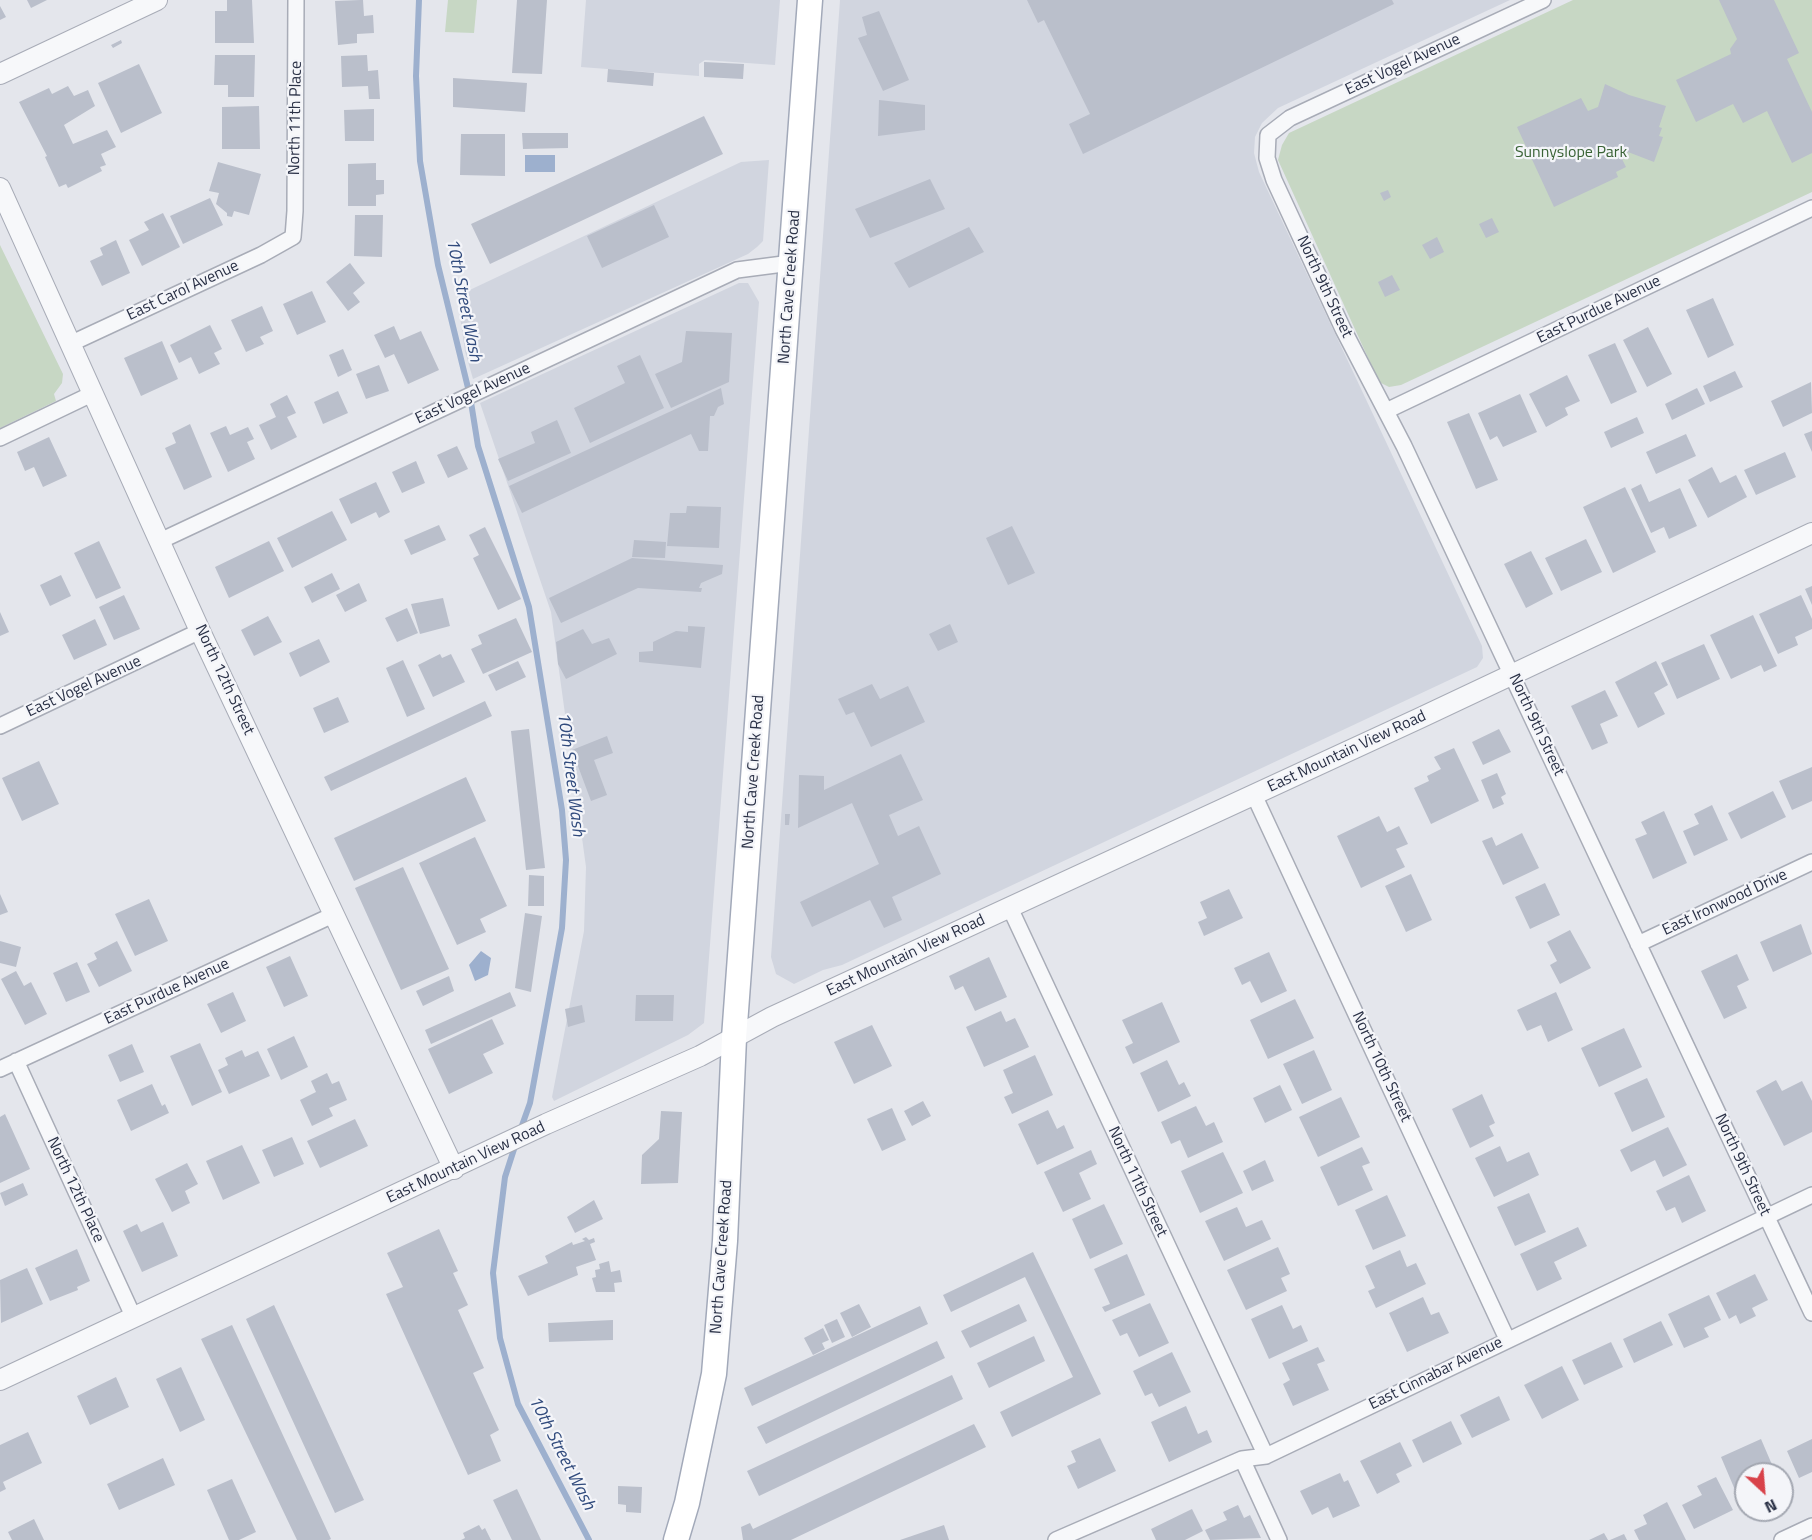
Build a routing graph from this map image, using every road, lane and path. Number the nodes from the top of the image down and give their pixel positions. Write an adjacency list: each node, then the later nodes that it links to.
1 (157, 0): 5 (street)
2 (296, 0): 9 (street, North 11th Place)
3 (810, 0): 10 (main road, North Cave Creek Road)
4 (1543, 0): 6 (street, East Vogel Avenue)
5 (0, 74)
6 (1268, 135): 13 (street, North 9th Street)
7 (0, 188): 11 (street, North 12th Street)
8 (1812, 208): 13 (street, East Purdue Avenue)
9 (293, 237): 11 (street, East Carol Avenue)
10 (791, 263): 16 (street, East Vogel Avenue); 25 (main road, North Cave Creek Road)
11 (72, 343): 12 (street, North 12th Street)
12 (94, 393): 14 (street); 16 (street, North 12th Street)
13 (1386, 411): 18 (street, North 9th Street)
14 (0, 438)
15 (1812, 533): 18 (street, East Mountain View Road)
16 (160, 541): 17 (street, North 12th Street)
17 (201, 631): 19 (street, East Vogel Avenue); 23 (street, North 12th Street)
18 (1512, 674): 20 (street, East Mountain View Road); 24 (street, North 9th Street)
19 (0, 726)
20 (1254, 795): 22 (street, East Mountain View Road); 33 (street, North 10th Street)
21 (1812, 862): 24 (street, East Ironwood Drive)
22 (1010, 908): 25 (street, East Mountain View Road); 35 (street, North 11th Street)
23 (333, 915): 26 (street, East Purdue Avenue); 28 (street, North 12th Street)
24 (1638, 944): 30 (street, North 9th Street)
25 (734, 1038): 28 (street, East Mountain View Road); 38 (main road, North Cave Creek Road)
26 (16, 1061): 27 (street, East Purdue Avenue); 32 (street, North 12th Place)
27 (0, 1069)
28 (454, 1169): 32 (street, East Mountain View Road)
29 (1812, 1195): 30 (street, East Cinnabar Avenue)
30 (1766, 1217): 31 (street, North 9th Street); 33 (street, East Cinnabar Avenue)
31 (1812, 1313)
32 (134, 1318): 34 (street, East Mountain View Road)
33 (1507, 1339): 35 (street, East Cinnabar Avenue)
34 (0, 1380)
35 (1266, 1456): 36 (street, East Cinnabar Avenue)
36 (1242, 1459): 39 (street, East Cinnabar Avenue); 40 (street)
37 (1812, 1526): 41 (street)
38 (676, 1540)
39 (1056, 1540)
40 (1279, 1540)
41 (1782, 1540)

